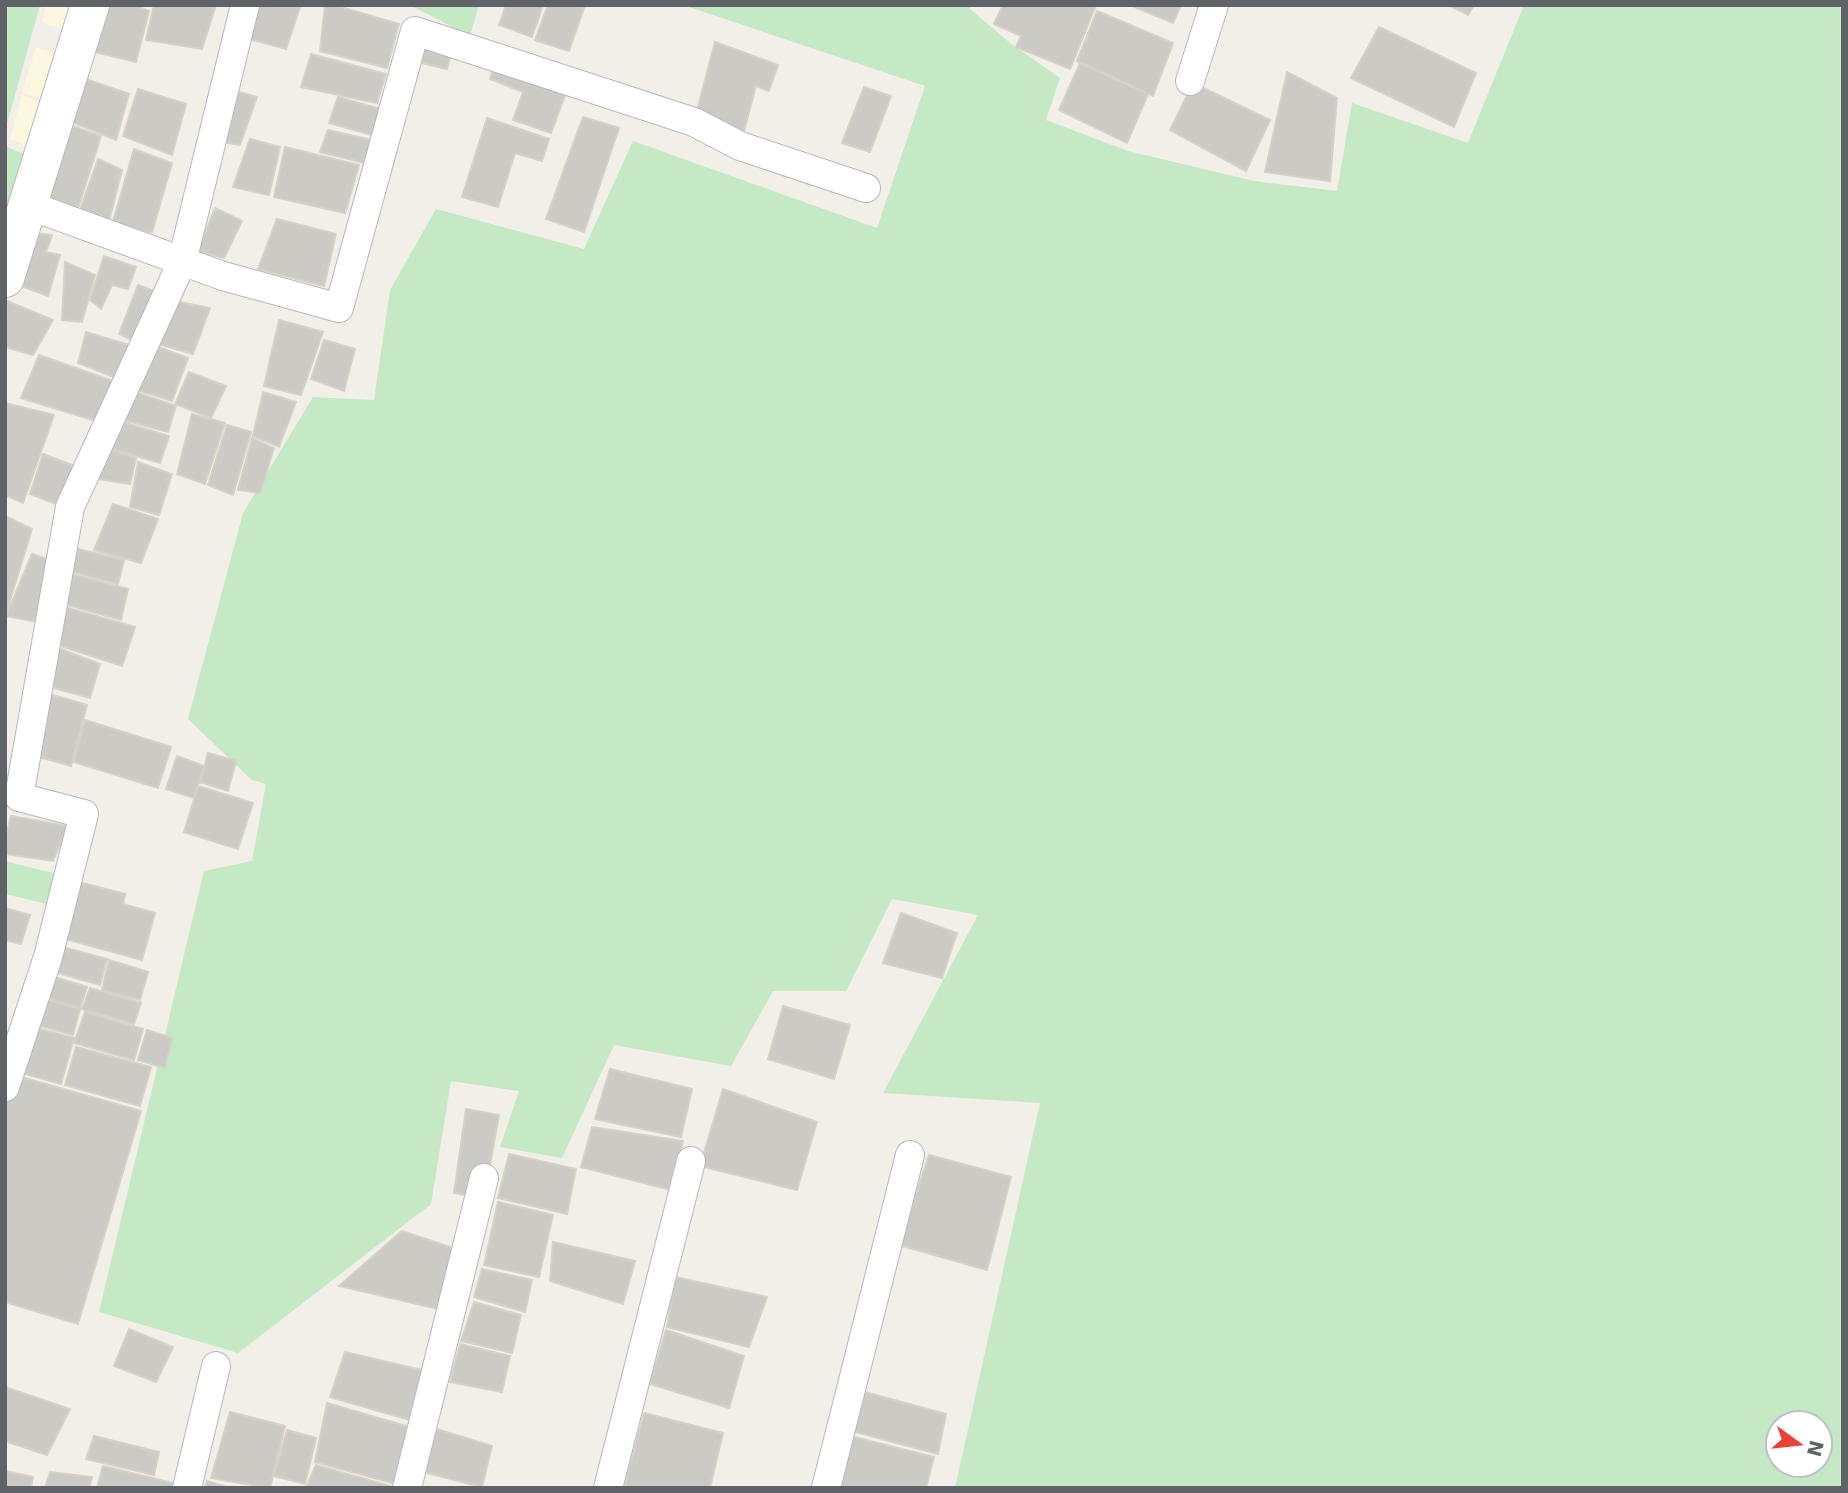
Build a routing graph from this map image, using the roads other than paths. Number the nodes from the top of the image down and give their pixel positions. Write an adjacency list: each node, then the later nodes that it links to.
1 (90, 5): 6 (main road)
2 (245, 5): 7 (street)
3 (1214, 5): 4 (street)
4 (1189, 81)
5 (866, 188): 7 (street)
6 (28, 205): 7 (street); 8 (main road)
7 (181, 262): 9 (street)
8 (5, 278)
9 (5, 1087)
10 (910, 1155): 17 (street)
11 (691, 1161): 16 (street)
12 (484, 1178): 15 (street)
13 (216, 1366): 14 (street)
14 (187, 1488)
15 (407, 1488)
16 (608, 1488)
17 (825, 1488)

